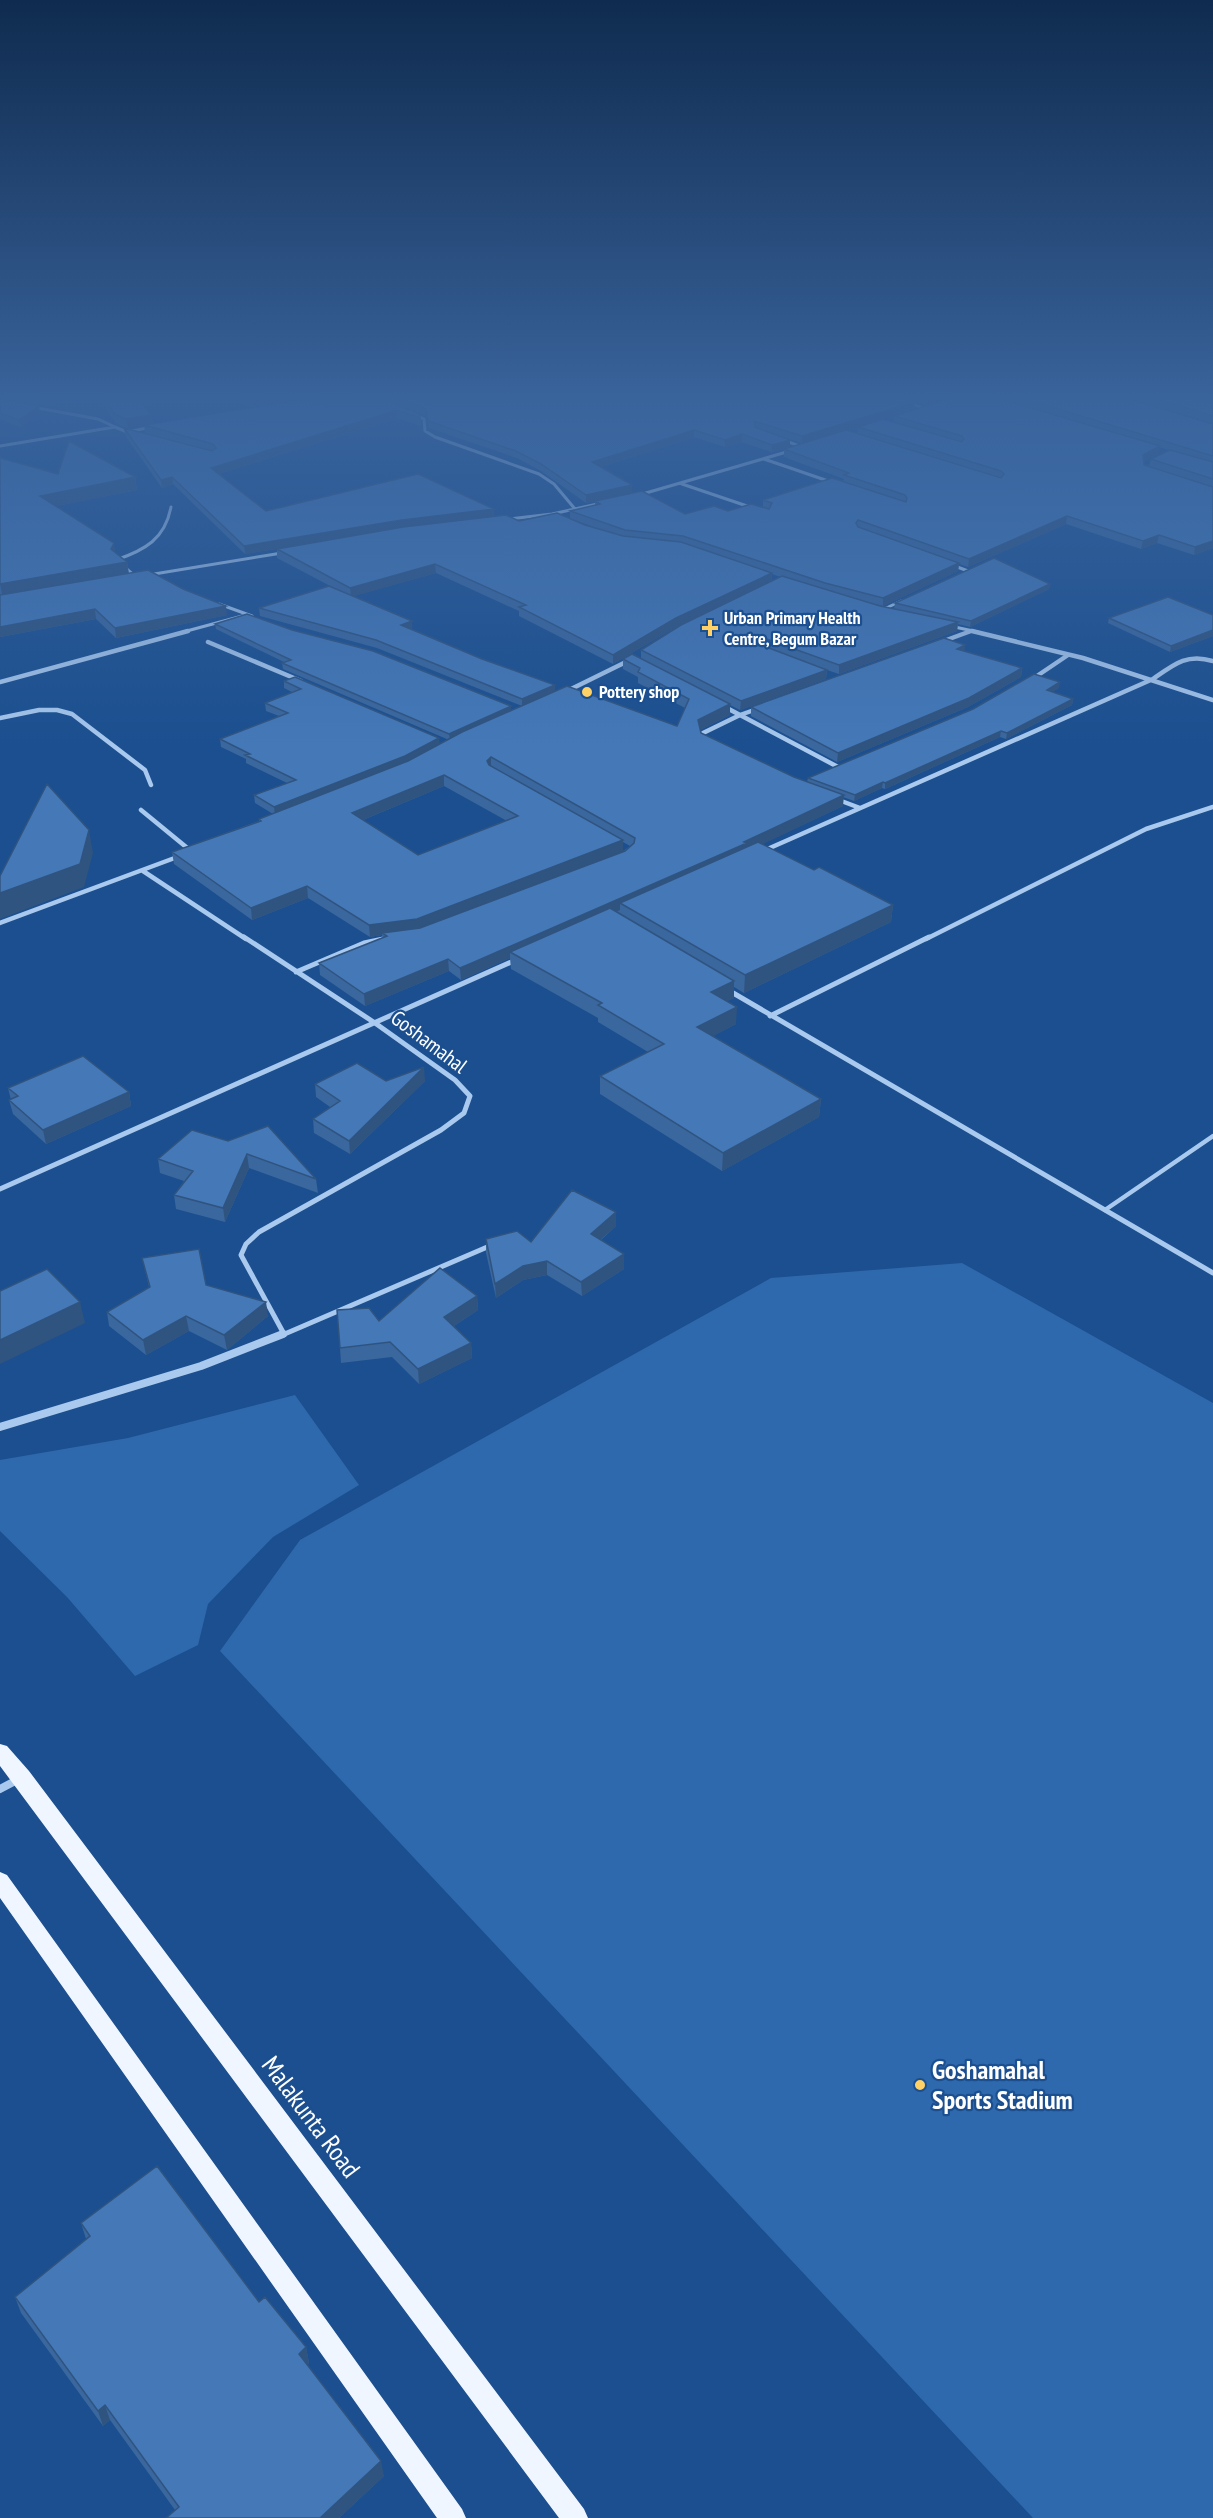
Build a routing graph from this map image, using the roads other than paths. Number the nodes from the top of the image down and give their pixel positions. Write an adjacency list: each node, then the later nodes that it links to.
1 (171, 513): 12 (street)
2 (559, 513): 3 (street)
3 (552, 514): 4 (street); 5 (street)
4 (561, 518)
5 (506, 520)
6 (286, 552): 10 (street)
7 (947, 563): 9 (street)
8 (976, 567): 9 (street)
9 (968, 571): 11 (street)
10 (158, 574): 12 (street); 14 (street)
11 (958, 575)
12 (136, 577): 13 (street)
13 (124, 579)
14 (167, 581)
15 (909, 598): 18 (street)
16 (208, 601): 20 (street)
17 (868, 608): 18 (street)
18 (880, 611): 19 (street)
19 (891, 613)
20 (246, 614): 21 (street); 30 (street)
21 (257, 618)
22 (949, 626): 23 (street)
23 (972, 631): 25 (street); 26 (street)
24 (208, 642): 31 (street)
25 (938, 643)
26 (1068, 655): 29 (street); 32 (street)
27 (632, 659): 33 (street)
28 (1213, 661): 29 (street)
29 (1153, 679): 34 (street); 46 (street)
30 (0, 682)
31 (304, 682)
32 (1027, 682)
33 (564, 693)
34 (1213, 700)
35 (721, 705): 37 (street)
36 (762, 707): 37 (street)
37 (741, 715): 39 (street); 41 (street)
38 (0, 718): 43 (street)
39 (710, 744)
40 (849, 762): 41 (street)
41 (838, 767): 42 (street)
42 (827, 771)
43 (151, 785)
44 (828, 796): 46 (street)
45 (1213, 807): 57 (street)
46 (861, 808): 50 (street)
47 (141, 810): 49 (street)
48 (201, 847): 49 (street)
49 (191, 851): 51 (street)
50 (752, 856)
51 (143, 871): 52 (street); 55 (street, Goshamahal)
52 (0, 922)
53 (397, 939): 55 (street)
54 (524, 957): 58 (street)
55 (296, 972): 58 (street, Goshamahal)
56 (720, 986): 57 (street)
57 (770, 1016): 61 (street)
58 (375, 1023): 60 (street); 64 (street, Goshamahal)
59 (1213, 1136): 61 (lane)
60 (0, 1189)
61 (1105, 1210): 63 (street)
62 (498, 1243): 64 (street)
63 (1213, 1273)
64 (284, 1334): 65 (street)
65 (0, 1427)
66 (0, 1752): 67 (main road, Malakunta Road)
67 (22, 1777): 68 (street); 71 (main road, Malakunta Road)
68 (0, 1789)
69 (0, 1881): 70 (main road)
70 (453, 2518)
71 (575, 2518)

